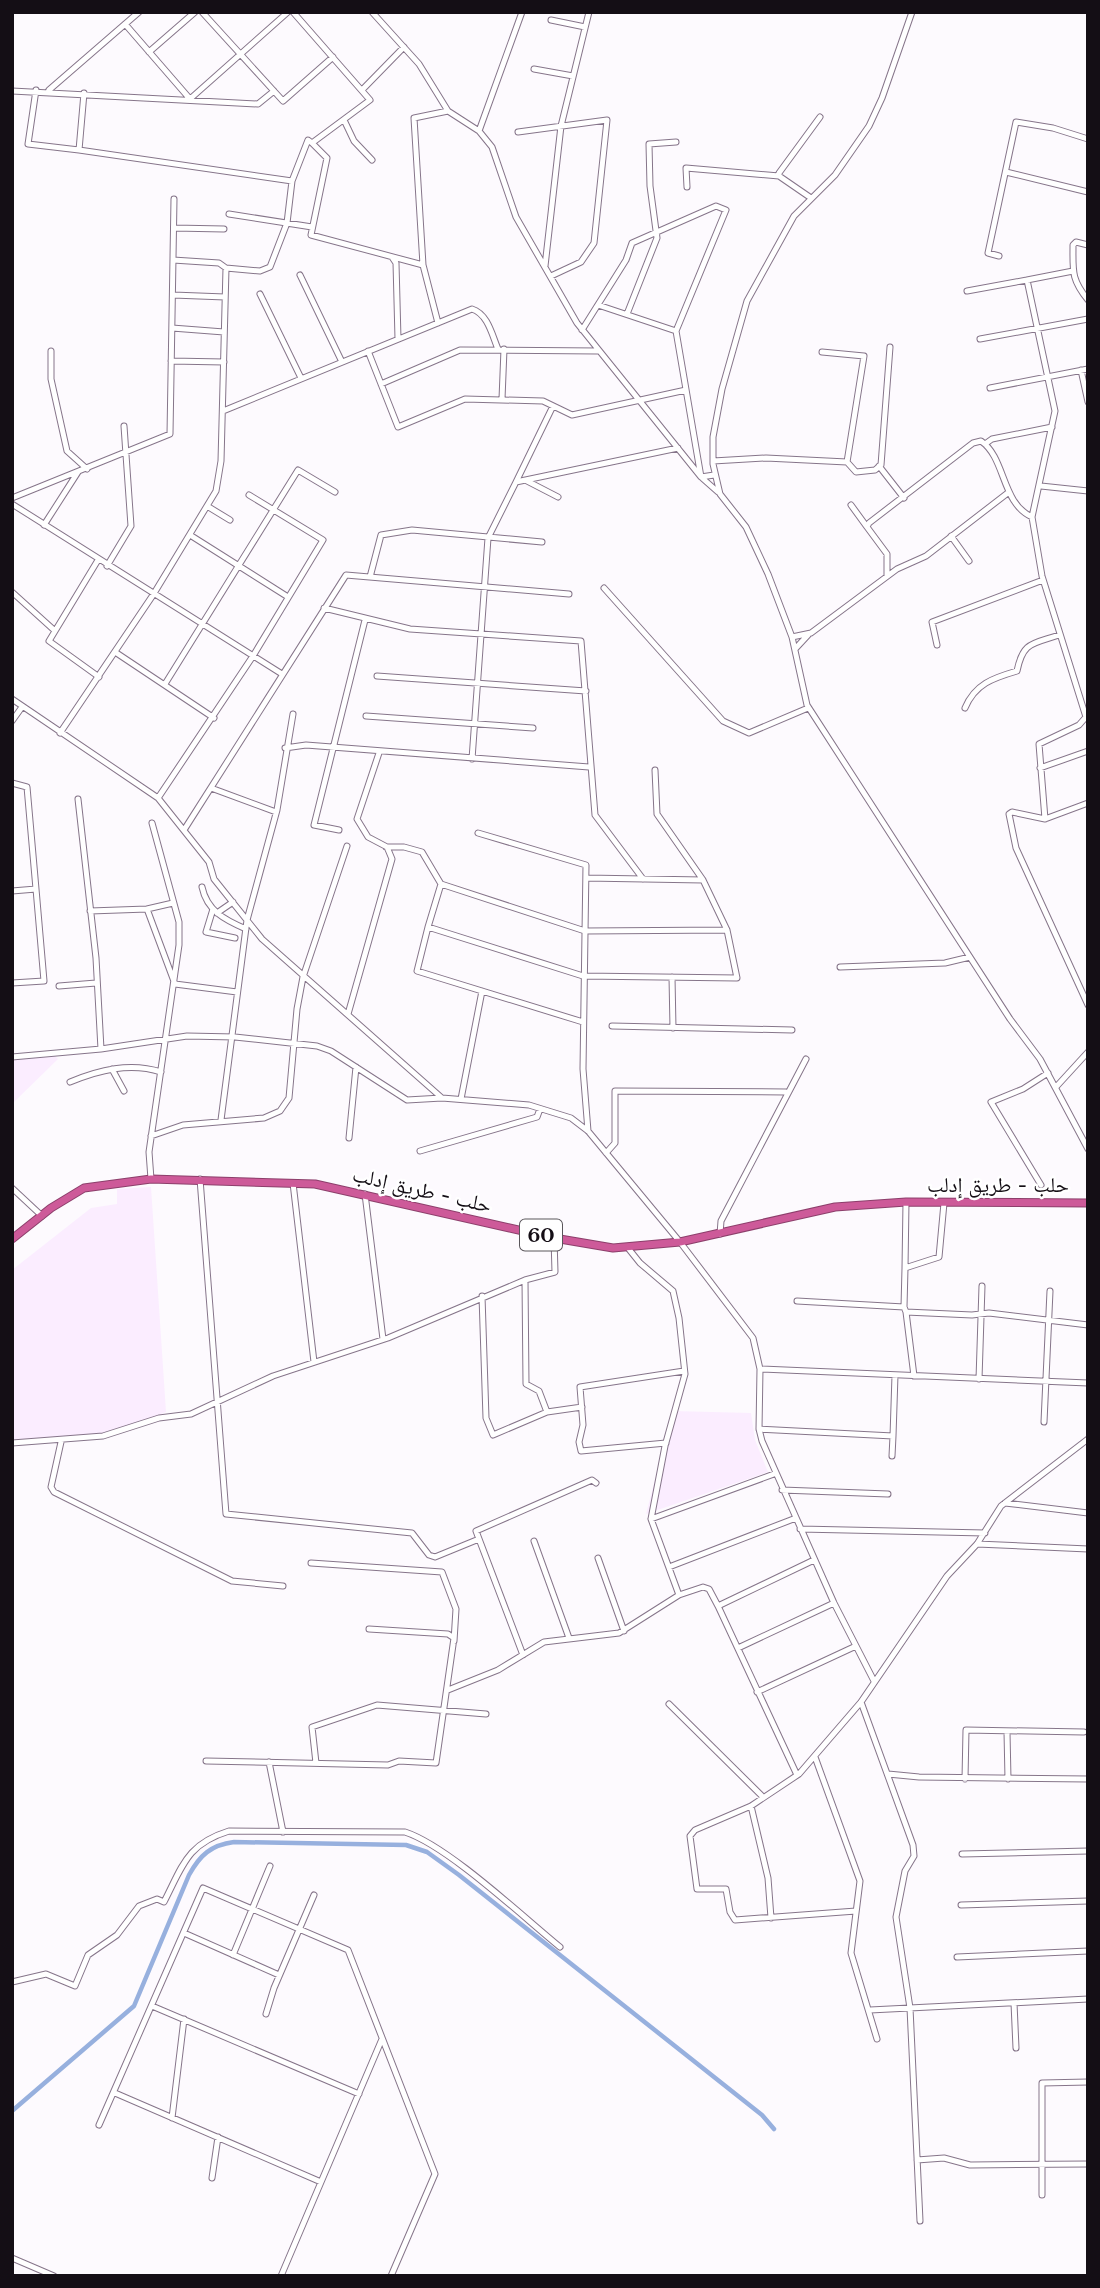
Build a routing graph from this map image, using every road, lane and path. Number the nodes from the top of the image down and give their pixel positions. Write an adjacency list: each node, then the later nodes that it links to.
1 (139, 12): 10 (street)
2 (195, 12): 13 (street)
3 (202, 12): 14 (street)
4 (290, 12): 14 (street); 15 (street)
5 (372, 12): 12 (street)
6 (522, 12): 29 (street)
7 (589, 12): 11 (street)
8 (912, 12): 41 (street)
9 (551, 20): 11 (street)
10 (125, 24): 13 (street); 21 (street)
11 (585, 27): 17 (street)
12 (404, 47): 19 (street); 25 (street)
13 (149, 52): 24 (street)
14 (240, 54): 22 (street); 24 (street)
15 (333, 57): 19 (street); 22 (street)
16 (534, 69): 17 (street)
17 (573, 76): 28 (street)
18 (36, 90): 20 (street); 21 (street); 34 (street)
19 (362, 90): 27 (street)
20 (12, 91)
21 (48, 91): 23 (street)
22 (274, 91): 24 (street)
23 (84, 93): 24 (street); 34 (street)
24 (190, 99)
25 (448, 111): 29 (street); 53 (street)
26 (820, 117): 37 (street)
27 (344, 120): 33 (street); 35 (street)
28 (561, 126): 30 (street); 54 (street); 58 (street)
29 (479, 131): 54 (street)
30 (518, 132)
31 (1088, 139): 36 (street)
32 (676, 142): 48 (street)
33 (312, 143): 38 (street); 45 (street)
34 (79, 150): 38 (street)
35 (372, 160)
36 (1006, 172): 40 (street); 50 (street)
37 (779, 176): 39 (street); 41 (street)
38 (292, 181): 44 (street)
39 (687, 187)
40 (1088, 192)
41 (811, 198): 101 (street)
42 (174, 199): 46 (street)
43 (229, 214): 44 (street)
44 (288, 223): 45 (street); 55 (street)
45 (312, 227): 51 (street)
46 (174, 228): 47 (street); 52 (street)
47 (224, 229)
48 (658, 230): 65 (street); 66 (street); 72 (street)
49 (1088, 245): 56 (street)
50 (999, 256)
51 (392, 257): 53 (street); 74 (street)
52 (173, 260): 55 (street); 62 (street)
53 (423, 265): 68 (street)
54 (545, 266): 58 (street)
55 (226, 268): 63 (street)
56 (1073, 271): 59 (street); 64 (street)
57 (300, 275): 84 (street)
58 (551, 276): 71 (street)
59 (1027, 280): 60 (street); 70 (street)
60 (967, 291)
61 (260, 294): 87 (street)
62 (173, 295): 63 (street); 69 (street)
63 (225, 297): 73 (street)
64 (1088, 300)
65 (598, 305): 66 (street); 71 (street)
66 (626, 314): 72 (street)
67 (1088, 319): 70 (street)
68 (438, 323): 74 (street); 77 (street)
69 (172, 328): 73 (street); 82 (street)
70 (1038, 329): 75 (street); 86 (street)
71 (582, 330): 80 (street)
72 (676, 331): 90 (street)
73 (224, 332): 83 (street)
74 (398, 339): 79 (street)
75 (980, 339)
76 (890, 346): 103 (street)
77 (501, 349): 80 (street); 88 (street); 91 (street)
78 (51, 351): 104 (street)
79 (368, 351): 84 (street); 88 (street)
80 (598, 351): 92 (street)
81 (822, 352): 102 (street)
82 (172, 361): 83 (street); 100 (street)
83 (224, 362): 95 (street)
84 (342, 362): 87 (street)
85 (1084, 369): 86 (street); 93 (street)
86 (1048, 377): 89 (street); 97 (street)
87 (301, 378): 95 (street)
88 (381, 384): 91 (street)
89 (990, 388)
90 (686, 390): 92 (street); 107 (street)
91 (502, 399): 94 (street)
92 (639, 401): 94 (street); 99 (street)
93 (1088, 402)
94 (553, 406): 109 (street)
95 (223, 411): 121 (street)
96 (124, 426): 100 (street)
97 (1052, 427): 98 (street); 110 (street)
98 (985, 444): 113 (street); 118 (street)
99 (677, 448): 107 (street); 108 (street)
100 (126, 452): 104 (street); 133 (street)
101 (713, 461): 102 (street); 106 (street)
102 (847, 462): 103 (street)
103 (879, 466): 118 (street)
104 (87, 469): 105 (street)
105 (78, 472): 117 (street); 125 (street)
106 (714, 475): 107 (street); 114 (street)
107 (701, 477): 114 (street)
108 (526, 480): 109 (street); 116 (street)
109 (516, 482): 129 (street)
110 (1041, 486): 111 (street); 123 (street)
111 (1088, 491)
112 (335, 492): 122 (street)
113 (1009, 492): 123 (street); 128 (street)
114 (720, 494): 151 (street)
115 (249, 495): 122 (street)
116 (558, 497)
117 (12, 498)
118 (904, 498): 126 (street)
119 (12, 505): 125 (street)
120 (850, 505): 126 (street)
121 (207, 506): 124 (street); 127 (street)
122 (274, 511): 134 (street); 143 (street)
123 (1032, 517): 137 (street)
124 (230, 520)
125 (44, 525): 131 (street)
126 (867, 527): 135 (street)
127 (190, 535): 134 (street); 142 (street)
128 (951, 536): 132 (street); 135 (street)
129 (488, 538): 130 (street); 136 (street); 138 (street)
130 (542, 542)
131 (98, 560): 133 (street); 147 (street)
132 (969, 561)
133 (107, 566): 142 (street)
134 (239, 566): 143 (street); 146 (street)
135 (887, 576): 148 (street)
136 (370, 577): 138 (street); 144 (street)
137 (1043, 580): 150 (street); 152 (street)
138 (484, 588): 141 (street); 149 (street)
139 (604, 588): 164 (street)
140 (12, 592): 147 (street)
141 (569, 594)
142 (153, 595): 146 (street); 154 (street)
143 (288, 597): 155 (street)
144 (324, 608): 145 (street); 156 (street)
145 (365, 620): 149 (street); 174 (street)
146 (202, 625): 155 (street); 160 (street)
147 (54, 630): 158 (street)
148 (811, 633): 151 (street); 153 (street)
149 (481, 635): 159 (street); 161 (street)
150 (1059, 635): 165 (street); 179 (street)
151 (792, 637): 153 (street)
152 (937, 645)
153 (795, 649): 164 (street)
154 (115, 652): 158 (street); 160 (street)
155 (253, 656): 156 (street); 168 (street)
156 (282, 674): 182 (street)
157 (377, 676): 159 (street)
158 (99, 677): 172 (street)
159 (477, 682): 161 (street); 170 (street)
160 (165, 684): 168 (street)
161 (586, 691): 178 (street)
162 (12, 699): 163 (street)
163 (22, 707): 169 (street); 172 (street)
164 (808, 708): 212 (street)
165 (965, 708)
166 (293, 714): 173 (street)
167 (366, 716): 170 (street)
168 (214, 718): 183 (street)
169 (12, 721)
170 (474, 724): 171 (street); 177 (street)
171 (533, 728)
172 (60, 733): 183 (street)
173 (285, 748): 174 (street); 186 (street)
174 (331, 749): 176 (street); 190 (street)
175 (1088, 751): 179 (street)
176 (379, 752): 177 (street); 193 (street)
177 (472, 759): 178 (street)
178 (589, 767): 195 (street)
179 (1040, 768): 187 (street)
180 (655, 770): 196 (street)
181 (12, 783): 199 (street)
182 (211, 789): 186 (street); 189 (street)
183 (158, 798): 189 (street)
184 (78, 799): 205 (street)
185 (1088, 803): 187 (street)
186 (276, 812): 206 (street)
187 (1045, 819): 223 (street)
188 (152, 823): 202 (street)
189 (184, 830): 201 (street)
190 (339, 830)
191 (478, 833): 194 (street)
192 (347, 846): 215 (street)
193 (386, 847): 197 (street); 224 (street)
194 (586, 878): 195 (street); 210 (street)
195 (642, 879): 196 (street)
196 (703, 880): 209 (street)
197 (441, 884): 207 (street); 210 (street)
198 (202, 887): 204 (street)
199 (36, 889): 200 (street); 217 (street)
200 (12, 891)
201 (233, 902): 204 (street); 206 (street)
202 (173, 903): 203 (street); 219 (street)
203 (147, 909): 205 (street); 219 (street)
204 (215, 911): 208 (street); 211 (street)
205 (90, 912): 218 (street)
206 (247, 920): 208 (street); 215 (street)
207 (428, 927): 214 (street); 221 (street)
208 (246, 929): 222 (street)
209 (727, 930): 210 (street); 216 (street)
210 (585, 931): 214 (street)
211 (235, 938)
212 (970, 957): 213 (street); 239 (street)
213 (840, 967)
214 (583, 976): 216 (street); 225 (street)
215 (303, 977): 224 (street); 231 (street)
216 (672, 977): 227 (street)
217 (12, 983)
218 (96, 983): 220 (street); 232 (street)
219 (175, 984): 222 (street); 229 (street)
220 (59, 986)
221 (482, 991): 225 (street); 245 (street)
222 (237, 992): 230 (street)
223 (1088, 1006)
224 (348, 1014): 244 (street)
225 (583, 1022): 248 (street)
226 (612, 1027): 227 (street)
227 (673, 1028): 228 (street)
228 (792, 1030)
229 (165, 1037): 230 (street); 232 (street); 238 (street)
230 (231, 1037): 231 (street); 247 (street)
231 (295, 1043): 236 (street); 247 (street)
232 (101, 1049): 234 (street)
233 (1088, 1052): 241 (street)
234 (12, 1057)
235 (806, 1059): 243 (street)
236 (356, 1067): 244 (street); 250 (street)
237 (112, 1069): 238 (street); 240 (street); 242 (street)
238 (160, 1072): 249 (street)
239 (1048, 1073): 241 (street); 257 (street)
240 (70, 1082)
241 (1056, 1087): 251 (street)
242 (124, 1091)
243 (786, 1093): 253 (street); 264 (street)
244 (442, 1098): 245 (street)
245 (460, 1099): 246 (street)
246 (540, 1109): 248 (street); 252 (street)
247 (221, 1120): 249 (street)
248 (588, 1130): 253 (street)
249 (152, 1136): 254 (street)
250 (349, 1138)
251 (1088, 1149)
252 (420, 1151)
253 (606, 1153): 267 (street)
254 (151, 1179): 255 (highway, حلب - طريق إدلب / 60); 263 (highway, حلب - طريق إدلب / 60)
255 (200, 1179): 256 (highway, حلب - طريق إدلب / 60); 288 (street)
256 (293, 1183): 259 (highway, حلب - طريق إدلب / 60); 280 (street)
257 (1041, 1185)
258 (12, 1188): 263 (street)
259 (365, 1194): 265 (highway, حلب - طريق إدلب / 60); 279 (street)
260 (906, 1202): 261 (highway, حلب - طريق إدلب / 60); 264 (highway, حلب - طريق إدلب / 60); 269 (street)
261 (944, 1203): 262 (highway, حلب - طريق إدلب / 60); 269 (street)
262 (1088, 1203)
263 (42, 1216): 266 (highway, حلب - طريق إدلب / 60)
264 (720, 1234): 267 (highway, حلب - طريق إدلب / 60)
265 (554, 1238): 268 (highway, حلب - طريق إدلب / 60); 270 (street)
266 (12, 1239)
267 (680, 1242): 268 (highway, حلب - طريق إدلب / 60); 281 (street)
268 (628, 1248): 282 (street)
269 (905, 1268): 275 (street)
270 (525, 1280): 273 (street); 290 (street)
271 (982, 1286): 276 (street)
272 (1050, 1291): 277 (street)
273 (482, 1296): 279 (street); 290 (street)
274 (797, 1301): 275 (street)
275 (905, 1309): 276 (street); 284 (street)
276 (980, 1314): 277 (street); 285 (street)
277 (1048, 1321): 278 (street); 286 (street)
278 (1088, 1325)
279 (383, 1339): 280 (street)
280 (314, 1362): 288 (street)
281 (760, 1369): 283 (street); 292 (street)
282 (684, 1371): 289 (street); 297 (street)
283 (895, 1375): 284 (street); 293 (street)
284 (915, 1376): 285 (street)
285 (979, 1379): 286 (street)
286 (1045, 1382): 287 (street); 291 (street)
287 (1088, 1383)
288 (216, 1404): 295 (street); 309 (street)
289 (582, 1407): 290 (street); 297 (street)
290 (547, 1412)
291 (1044, 1422)
292 (759, 1429): 293 (street); 299 (street)
293 (892, 1436): 298 (street)
294 (1088, 1439): 303 (street)
295 (61, 1442): 296 (street); 317 (street)
296 (12, 1443)
297 (666, 1443): 306 (street)
298 (892, 1457)
299 (774, 1474): 301 (street); 306 (street)
300 (597, 1483): 309 (street)
301 (782, 1490): 302 (street); 305 (street)
302 (888, 1494)
303 (1005, 1503): 304 (street); 308 (street)
304 (1088, 1513)
305 (796, 1518): 307 (street); 316 (street)
306 (651, 1519): 316 (street)
307 (800, 1529): 308 (street); 314 (street)
308 (985, 1533): 311 (street)
309 (479, 1539): 327 (street)
310 (534, 1541): 323 (street)
311 (977, 1544): 312 (street); 328 (street)
312 (1088, 1549)
313 (598, 1558): 322 (street)
314 (814, 1560): 319 (street); 320 (street)
315 (311, 1563): 324 (street)
316 (669, 1567): 318 (street)
317 (283, 1586)
318 (679, 1595): 320 (street); 322 (street)
319 (834, 1603): 325 (street); 326 (street)
320 (718, 1606): 326 (street)
321 (369, 1629): 324 (street)
322 (624, 1631): 323 (street)
323 (569, 1638): 327 (street)
324 (453, 1644): 329 (street)
325 (856, 1646): 328 (street); 330 (street)
326 (738, 1648): 330 (street)
327 (523, 1655): 329 (street)
328 (874, 1681): 331 (street)
329 (448, 1690): 333 (street)
330 (757, 1692): 341 (street)
331 (861, 1702): 337 (street); 342 (street)
332 (669, 1704): 346 (street)
333 (445, 1711): 334 (street); 340 (street); 340 (street)
334 (486, 1714)
335 (1007, 1732): 336 (street); 343 (street); 344 (street)
336 (1084, 1732)
337 (815, 1757): 341 (street); 356 (street)
338 (206, 1761): 339 (street)
339 (269, 1762): 340 (street); 348 (street)
340 (316, 1763)
341 (797, 1774): 346 (street)
342 (888, 1774): 343 (street); 369 (street)
343 (965, 1779): 344 (street)
344 (1008, 1779): 345 (street)
345 (1088, 1779)
346 (762, 1797): 347 (street)
347 (751, 1806): 357 (street); 357 (street)
348 (283, 1832): 360 (street); 365 (street)
349 (1088, 1851): 350 (street)
350 (962, 1854)
351 (270, 1866): 355 (street)
352 (314, 1895): 358 (street)
353 (1088, 1901): 354 (street)
354 (961, 1905)
355 (252, 1909): 358 (street); 359 (street); 362 (street)
356 (856, 1911): 357 (street); 370 (street)
357 (771, 1918)
358 (299, 1929): 364 (street); 373 (street)
359 (184, 1933): 362 (street); 368 (street)
360 (560, 1947)
361 (1088, 1951): 363 (street)
362 (233, 1955): 364 (street)
363 (957, 1957)
364 (279, 1975): 371 (street)
365 (12, 1982)
366 (1088, 2000): 367 (street)
367 (1014, 2003): 369 (street); 375 (street)
368 (152, 2006): 372 (street); 377 (street)
369 (911, 2008): 370 (street); 382 (street)
370 (870, 2010): 374 (street)
371 (267, 2014)
372 (184, 2020): 378 (street); 379 (street)
373 (382, 2039): 378 (street); 392 (street)
374 (877, 2039)
375 (1016, 2048)
376 (1088, 2082): 383 (street)
377 (115, 2093): 379 (street); 380 (street)
378 (359, 2094): 386 (street)
379 (172, 2118): 381 (street)
380 (99, 2125)
381 (218, 2137): 385 (street); 386 (street)
382 (917, 2160): 383 (street); 388 (street)
383 (1042, 2164): 384 (street); 387 (street)
384 (1088, 2164)
385 (212, 2178)
386 (321, 2182): 391 (street)
387 (1042, 2195)
388 (919, 2221)
389 (12, 2258): 390 (street)
390 (54, 2276)
391 (281, 2276)
392 (391, 2276)

